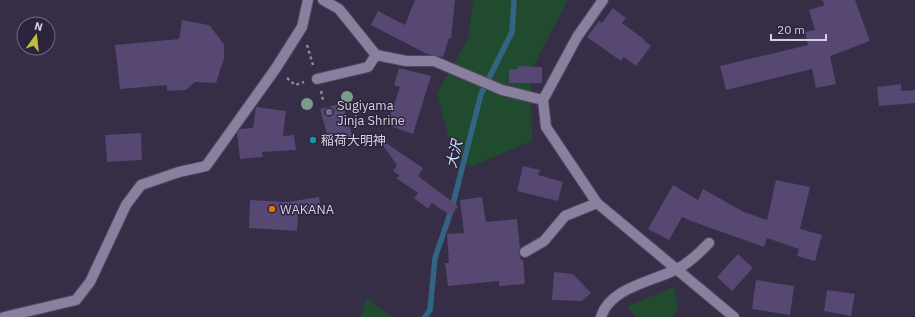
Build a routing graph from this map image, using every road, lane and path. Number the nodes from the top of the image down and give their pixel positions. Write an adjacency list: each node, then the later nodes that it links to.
1 (308, 0): 4 (street)
2 (323, 0): 5 (street)
3 (603, 0): 9 (street)
4 (302, 27): 6 (street); 7 (path)
5 (376, 55): 7 (street); 9 (street)
6 (276, 68): 7 (path); 14 (street)
7 (317, 79): 8 (path)
8 (323, 100)
9 (543, 100): 10 (street)
10 (597, 203): 12 (street); 13 (street)
11 (709, 243): 13 (street)
12 (525, 252)
13 (676, 270): 15 (street); 16 (street)
14 (4, 317)
15 (601, 317)
16 (734, 317)

